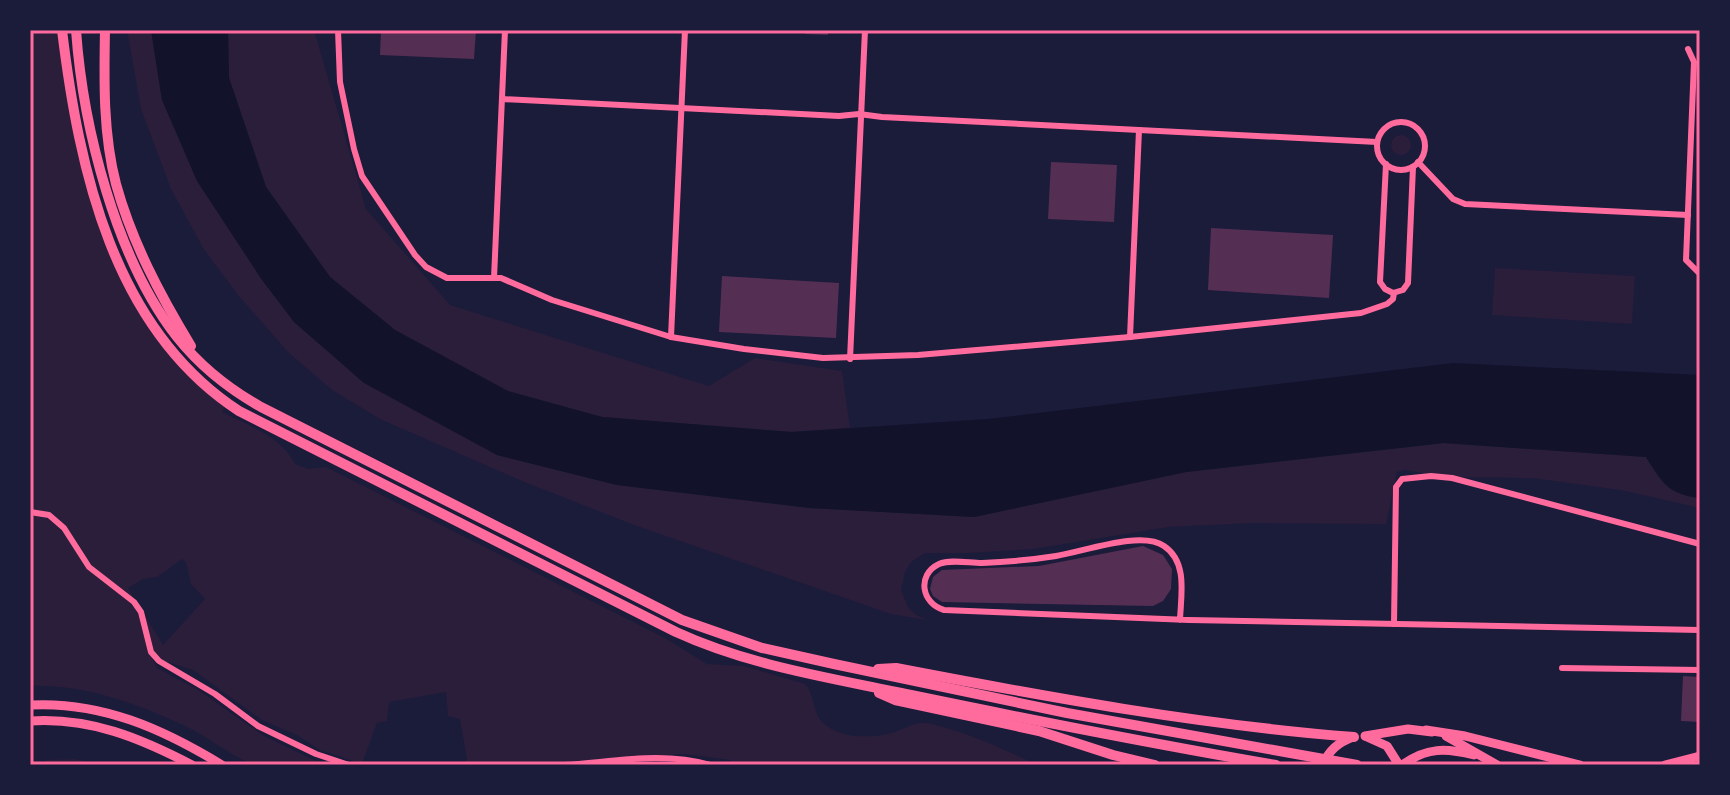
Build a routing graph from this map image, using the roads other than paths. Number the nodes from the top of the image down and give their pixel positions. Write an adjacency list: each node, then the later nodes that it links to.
1 (62, 30): 34 (highway)
2 (76, 30): 25 (highway)
3 (105, 30): 25 (highway)
4 (338, 30): 20 (street)
5 (505, 30): 9 (street)
6 (685, 30): 10 (street)
7 (865, 30): 11 (street)
8 (1688, 49): 14 (street)
9 (502, 99): 10 (street); 20 (street)
10 (681, 108): 11 (street); 22 (street)
11 (859, 114): 12 (street); 24 (street)
12 (1139, 130): 13 (street); 23 (street)
13 (1377, 142): 16 (street); 17 (street)
14 (1691, 147): 15 (street); 18 (street)
15 (1700, 147)
16 (1386, 164): 17 (street); 21 (street)
17 (1416, 164): 18 (street); 21 (street)
18 (1688, 215): 19 (street)
19 (1700, 274)
20 (494, 278): 22 (street)
21 (1394, 293): 23 (street)
22 (671, 337): 24 (street)
23 (1130, 337): 24 (street)
24 (850, 359)
25 (202, 365): 32 (highway)
26 (30, 512): 44 (street)
27 (1700, 544): 29 (street)
28 (1180, 620): 28 (street); 29 (street)
29 (1394, 624): 30 (street)
30 (1700, 630)
31 (1562, 668): 33 (street)
32 (862, 670): 38 (highway); 41 (highway)
33 (1700, 670)
34 (859, 684): 47 (highway); 48 (highway)
35 (35, 705): 43 (main road)
36 (35, 721): 42 (main road)
37 (1426, 730): 38 (main road); 40 (main road); 52 (main road)
38 (1360, 736): 49 (main road); 50 (main road)
39 (1700, 756): 53 (main road)
40 (1485, 758): 50 (main road); 51 (main road)
41 (1352, 764)
42 (189, 765)
43 (222, 765)
44 (349, 765)
45 (564, 765): 46 (street)
46 (710, 765)
47 (1155, 765)
48 (1276, 765)
49 (1322, 765)
50 (1401, 765)
51 (1497, 765)
52 (1580, 765)
53 (1665, 765)

